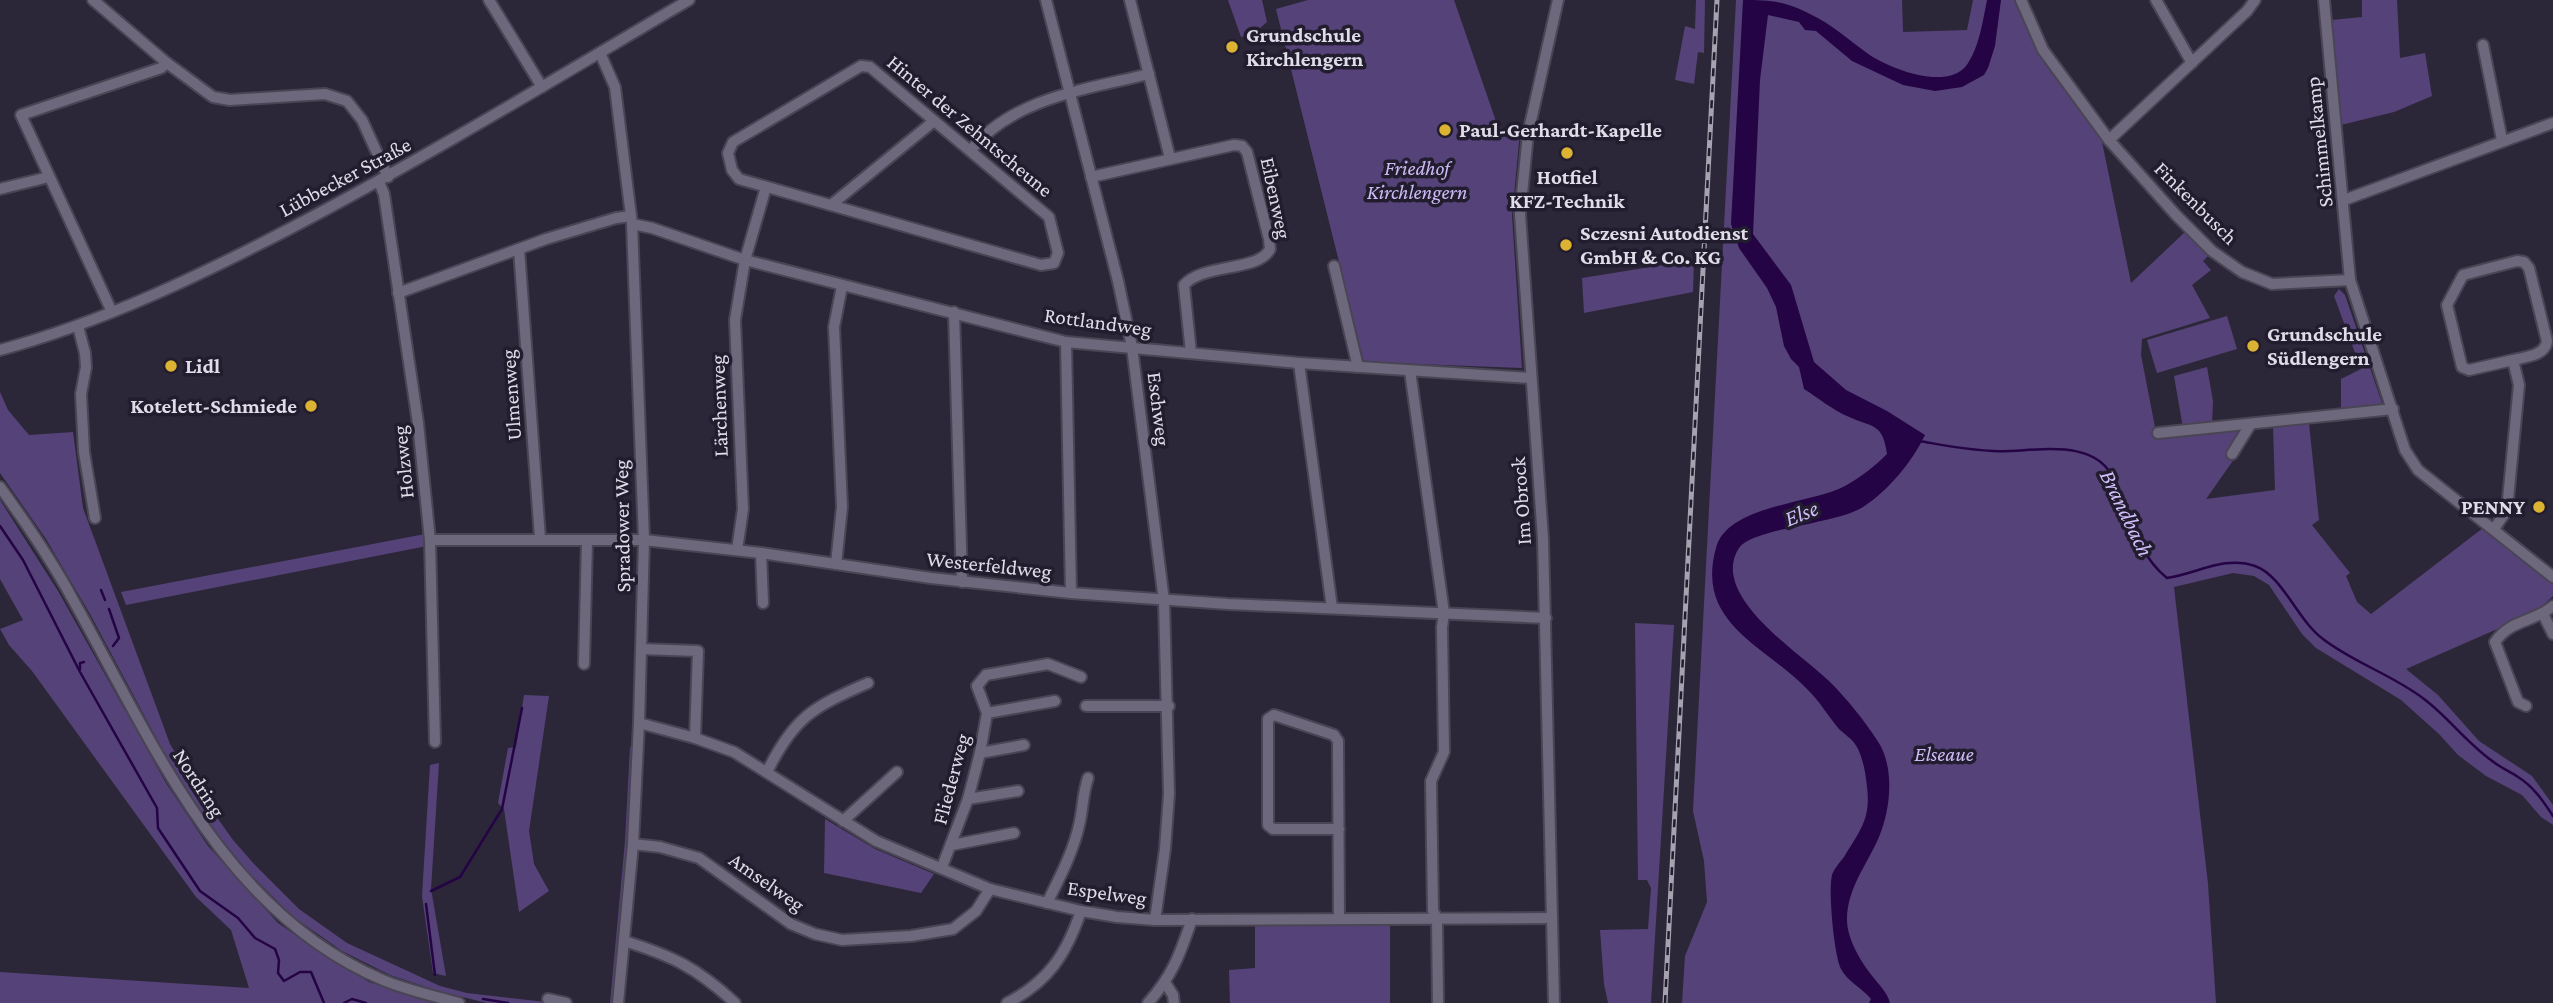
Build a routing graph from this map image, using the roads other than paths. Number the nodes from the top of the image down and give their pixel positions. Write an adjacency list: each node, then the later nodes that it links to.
1 (93, 0): 13 (street, Holzweg)
2 (489, 0): 16 (street)
3 (690, 0): 12 (street, Lübbecker Straße)
4 (1046, 0): 17 (street, Eschweg)
5 (1130, 0): 15 (street)
6 (1558, 0): 49 (street, Im Obrock)
7 (2021, 0): 20 (street, Finkenbusch)
8 (2155, 0): 14 (street)
9 (2255, 0): 14 (street)
10 (2324, 0): 29 (street, Schimmelkamp)
11 (2483, 45): 21 (street)
12 (600, 53): 16 (street, Lübbecker Straße); 31 (street, Spradower Weg)
13 (167, 63): 24 (street); 26 (street, Holzweg)
14 (2192, 63): 20 (street)
15 (1149, 74): 17 (street); 23 (street)
16 (542, 88): 26 (street, Lübbecker Straße)
17 (1069, 94): 22 (street); 25 (street, Eschweg)
18 (934, 121): 22 (street, Hinter der Zehntscheune); 27 (street, Hinter der Zehntscheune); 30 (street)
19 (2553, 123): 21 (street)
20 (2109, 139): 35 (street, Finkenbusch)
21 (2502, 140): 29 (street)
22 (971, 150): 30 (street, Hinter der Zehntscheune)
23 (1170, 158): 25 (street, Eibenweg); 44 (street, Eibenweg)
24 (49, 177): 28 (street); 38 (street)
25 (1091, 177): 42 (street, Eschweg)
26 (384, 179): 37 (street, Holzweg); 38 (street, Lübbecker Straße)
27 (766, 187): 30 (street, Hinter der Zehntscheune); 33 (street, Lärchenweg)
28 (0, 189)
29 (2344, 200): 35 (street, Schimmelkamp)
30 (831, 205)
31 (631, 220): 32 (street); 33 (street, Rottlandweg); 60 (street, Spradower Weg)
32 (519, 249): 37 (street); 57 (street, Ulmenweg)
33 (745, 260): 36 (street, Rottlandweg); 61 (street, Lärchenweg)
34 (1334, 266): 47 (street)
35 (2350, 280): 50 (street)
36 (842, 286): 39 (street, Rottlandweg); 63 (street)
37 (398, 293): 58 (street, Holzweg)
38 (111, 312): 40 (street, Lübbecker Straße)
39 (954, 312): 41 (street, Rottlandweg); 65 (street)
40 (78, 326): 43 (street, Lübbecker Straße); 55 (street)
41 (1066, 342): 42 (street, Rottlandweg); 66 (street)
42 (1132, 347): 44 (street, Rottlandweg); 67 (street, Eschweg)
43 (0, 350)
44 (1191, 353): 46 (street, Rottlandweg)
45 (2512, 360): 45 (street); 56 (street)
46 (1299, 363): 47 (street, Rottlandweg); 70 (street)
47 (1358, 367): 48 (street, Rottlandweg)
48 (1410, 371): 49 (street, Rottlandweg); 71 (street)
49 (1530, 378): 73 (street, Im Obrock)
50 (2393, 409): 51 (street); 56 (street)
51 (2250, 425): 52 (street); 53 (street)
52 (2158, 433)
53 (2232, 454)
54 (0, 487): 111 (street, Nordring)
55 (94, 518)
56 (2494, 529): 64 (street)
57 (540, 538): 58 (street, Westerfeldweg); 59 (street, Westerfeldweg)
58 (430, 540): 86 (street, Holzweg)
59 (587, 540): 60 (street, Westerfeldweg); 76 (street)
60 (644, 540): 61 (street, Westerfeldweg); 75 (street, Spradower Weg)
61 (737, 550): 62 (street, Westerfeldweg)
62 (761, 553): 63 (street, Westerfeldweg); 68 (street)
63 (836, 565): 65 (street, Westerfeldweg)
64 (2553, 577)
65 (962, 582): 66 (street, Westerfeldweg)
66 (1071, 593): 67 (street, Westerfeldweg)
67 (1164, 601): 70 (street, Westerfeldweg); 81 (street, Eschweg)
68 (763, 603)
69 (2553, 606): 72 (street)
70 (1332, 608): 71 (street, Westerfeldweg)
71 (1444, 613): 73 (street, Westerfeldweg); 103 (street)
72 (2543, 614): 74 (street); 82 (street)
73 (1546, 618): 104 (street, Im Obrock)
74 (2553, 634)
75 (641, 649): 84 (street, Spradower Weg); 85 (street)
76 (584, 664)
77 (1081, 677): 83 (street, Fliederweg)
78 (868, 683): 89 (street)
79 (1055, 701): 83 (street)
80 (1086, 706): 81 (street)
81 (1169, 706): 107 (street, Eschweg)
82 (2526, 706)
83 (987, 713): 88 (street, Fliederweg)
84 (639, 723): 85 (street, Espelweg); 97 (street, Spradower Weg)
85 (695, 738): 89 (street, Espelweg)
86 (435, 742)
87 (1024, 746): 88 (street)
88 (980, 753): 93 (street, Fliederweg)
89 (767, 772): 94 (street, Espelweg)
90 (897, 772): 94 (street)
91 (1088, 778): 101 (street)
92 (1017, 791): 93 (street)
93 (968, 799): 98 (street, Fliederweg)
94 (843, 821): 99 (street, Espelweg)
95 (1339, 829): 95 (street); 106 (street)
96 (1014, 833): 98 (street)
97 (633, 844): 100 (street, Amselweg); 108 (street, Spradower Weg)
98 (952, 845): 99 (street, Fliederweg)
99 (942, 867): 100 (street, Espelweg)
100 (990, 888): 101 (street, Espelweg)
101 (1047, 904): 102 (street, Espelweg)
102 (1081, 911): 107 (street, Espelweg); 115 (street)
103 (1437, 918): 104 (street, Espelweg); 106 (street, Espelweg); 118 (street)
104 (1552, 918): 119 (street, Im Obrock)
105 (1192, 919): 106 (street, Espelweg); 107 (street, Espelweg); 109 (street)
106 (1339, 919)
107 (1154, 920)
108 (624, 941): 113 (street, Spradower Weg); 114 (street)
109 (1166, 984): 116 (street); 117 (street)
110 (548, 999): 112 (street)
111 (459, 1003)
112 (566, 1003)
113 (618, 1003)
114 (735, 1003)
115 (1007, 1003)
116 (1149, 1003)
117 (1174, 1003)
118 (1438, 1003)
119 (1554, 1003)

